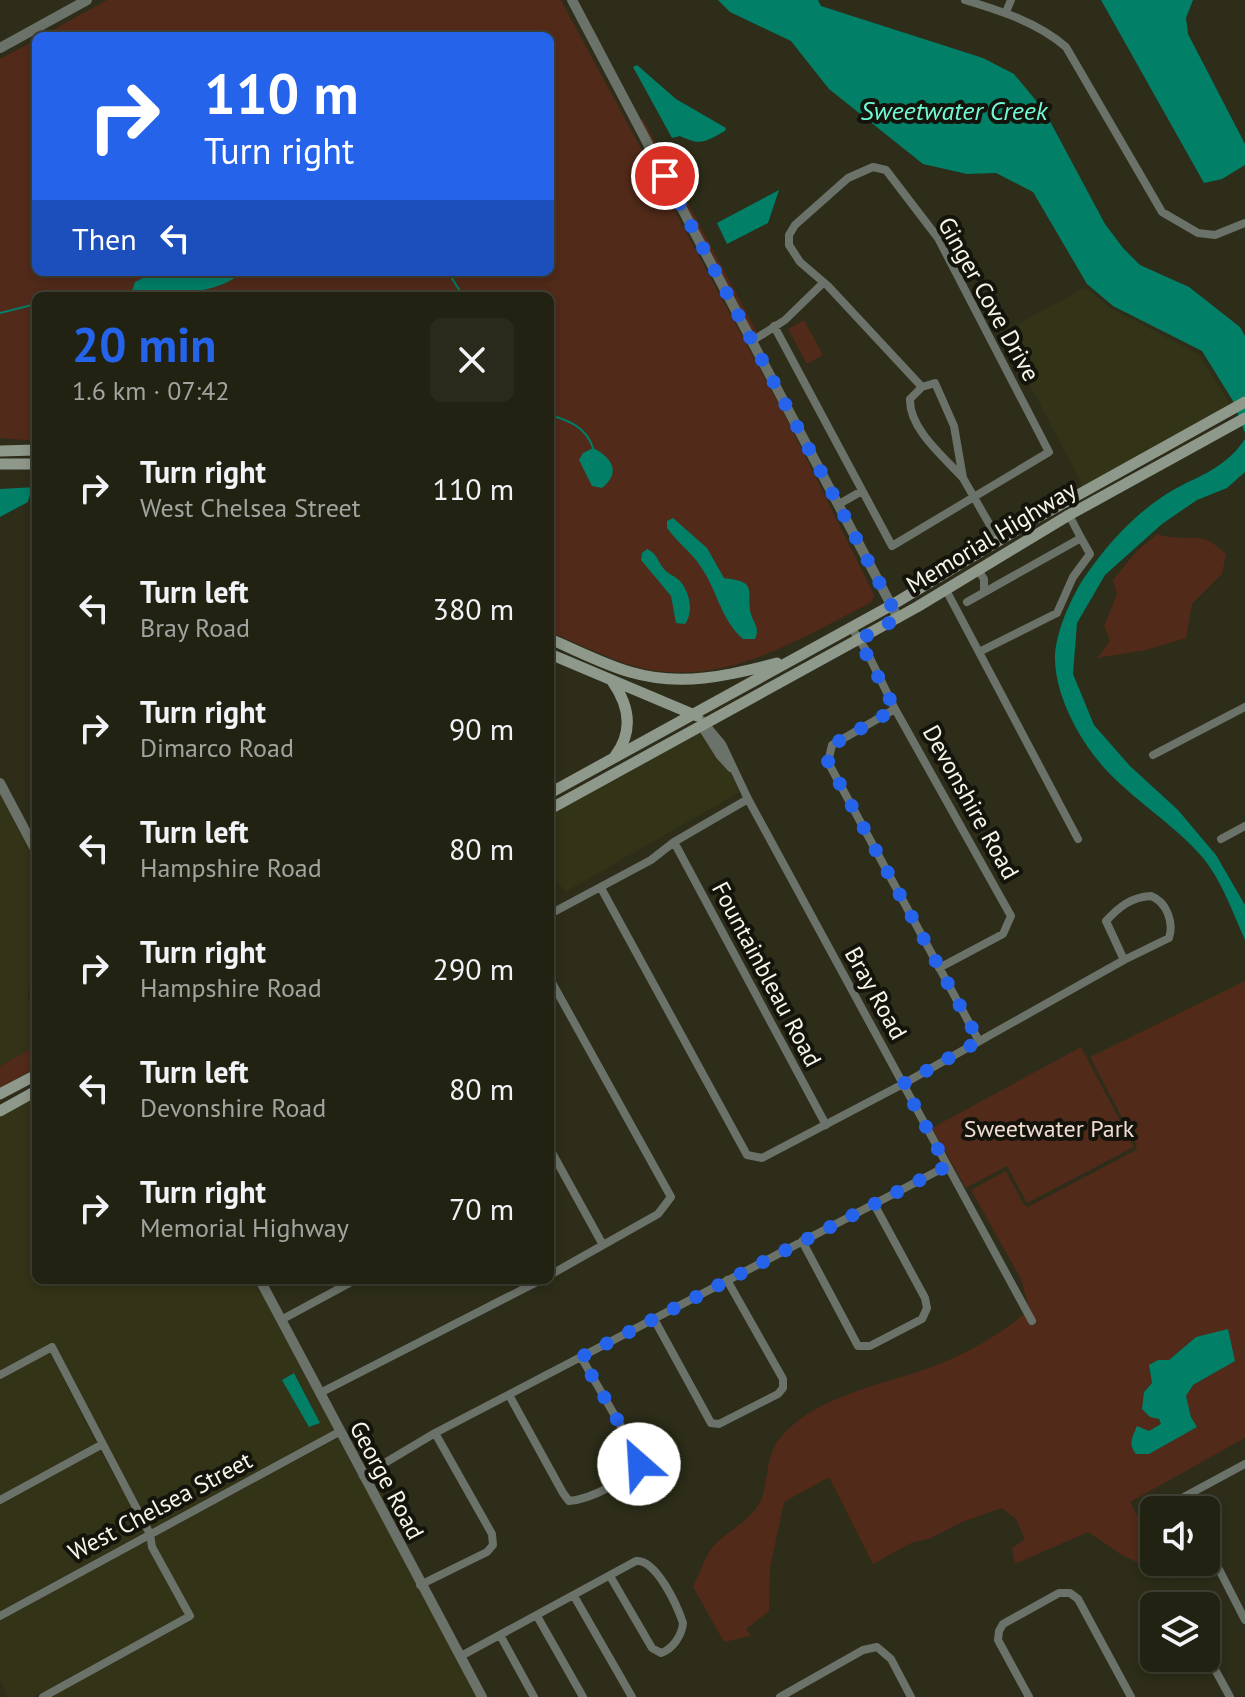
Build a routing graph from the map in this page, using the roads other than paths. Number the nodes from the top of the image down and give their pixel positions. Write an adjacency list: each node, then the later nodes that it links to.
1 (87, 0): 6 (street)
2 (572, 0): 10 (street)
3 (965, 0): 5 (street)
4 (1011, 0): 5 (street)
5 (1006, 12): 7 (street)
6 (1, 46)
7 (1245, 223)
8 (822, 284): 9 (street); 11 (street, Ginger Cove Drive); 20 (street, Ginger Cove Drive)
9 (774, 326): 10 (street); 19 (street, Ginger Cove Drive)
10 (752, 341): 22 (street)
11 (922, 387): 18 (street, Ginger Cove Drive); 18 (street, Ginger Cove Drive)
12 (1240, 405): 21 (main road, Memorial Highway)
13 (1241, 420): 23 (main road, Memorial Highway)
14 (32, 450): 15 (main road)
15 (0, 451)
16 (0, 464): 17 (main road)
17 (32, 464)
18 (963, 478): 20 (street, Ginger Cove Drive)
19 (862, 491): 20 (street, Ginger Cove Drive); 22 (street)
20 (972, 497): 25 (street, Ginger Cove Drive)
21 (1062, 503): 23 (main road); 25 (main road, Memorial Highway)
22 (839, 504): 32 (street)
23 (1069, 515): 24 (street); 26 (main road, Memorial Highway)
24 (1081, 538): 28 (street); 37 (street)
25 (999, 541): 27 (main road, Memorial Highway)
26 (981, 575): 28 (street); 29 (main road, Memorial Highway); 30 (street)
27 (939, 578): 29 (main road); 32 (main road, Memorial Highway)
28 (993, 586): 30 (street)
29 (946, 590): 33 (main road, Memorial Highway); 37 (street)
30 (984, 591): 31 (street)
31 (967, 602)
32 (892, 605): 33 (street); 34 (main road, Memorial Highway)
33 (898, 618): 35 (main road, Memorial Highway)
34 (851, 627): 35 (street, Devonshire Road); 39 (main road, Memorial Highway)
35 (859, 640): 42 (street, Devonshire Road); 43 (main road, Memorial Highway)
36 (554, 641): 39 (main road)
37 (979, 652): 53 (street)
38 (554, 656): 40 (main road)
39 (797, 657): 43 (main road, Memorial Highway)
40 (612, 680): 43 (main road); 45 (main road)
41 (1245, 707): 44 (street)
42 (895, 709): 60 (street); 60 (street, Devonshire Road)
43 (701, 720): 45 (main road, Memorial Highway); 48 (main road, Memorial Highway); 50 (street, Bray Road)
44 (1153, 755)
45 (614, 758): 46 (main road, Memorial Highway)
46 (580, 776): 48 (main road); 49 (main road, Memorial Highway)
47 (0, 783): 56 (street)
48 (587, 789): 51 (main road, Memorial Highway)
49 (554, 791)
50 (748, 799): 55 (street); 64 (street, Bray Road)
51 (554, 807)
52 (1245, 826): 54 (street)
53 (1078, 839)
54 (1221, 839)
55 (674, 842): 57 (street); 68 (street, Fountainbleau Road)
56 (32, 843)
57 (601, 888): 58 (street); 68 (street)
58 (554, 912)
59 (1124, 960): 59 (street); 62 (street)
60 (939, 968): 62 (street)
61 (554, 986): 73 (street)
62 (979, 1041): 64 (street)
63 (32, 1077): 66 (main road)
64 (903, 1084): 68 (street); 70 (street, Bray Road)
65 (32, 1093): 67 (main road)
66 (0, 1094)
67 (0, 1111)
68 (826, 1125)
69 (554, 1156): 73 (street)
70 (947, 1166): 71 (street); 81 (street, Bray Road)
71 (874, 1204): 72 (street); 72 (street)
72 (802, 1241): 75 (street)
73 (603, 1245): 74 (street)
74 (554, 1273)
75 (727, 1280): 79 (street); 79 (street)
76 (262, 1284): 80 (street, George Road)
77 (348, 1284): 80 (street)
78 (526, 1284): 84 (street)
79 (654, 1319): 82 (street)
80 (281, 1320): 84 (street, George Road)
81 (1032, 1321)
82 (581, 1357): 85 (street); 85 (street)
83 (0, 1375): 88 (street)
84 (320, 1393): 86 (street, George Road)
85 (509, 1395): 87 (street)
86 (339, 1432): 90 (street, George Road); 93 (street, West Chelsea Street)
87 (435, 1433): 90 (street); 96 (street)
88 (101, 1445): 92 (street); 93 (street)
89 (1245, 1464): 91 (street)
90 (363, 1476): 96 (street, George Road)
91 (1186, 1496)
92 (0, 1500)
93 (150, 1534): 98 (street, West Chelsea Street); 104 (street)
94 (1220, 1571): 100 (street)
95 (610, 1576): 95 (street); 97 (street)
96 (420, 1585): 102 (street, George Road)
97 (574, 1596): 99 (street); 108 (street)
98 (0, 1616)
99 (537, 1616): 101 (street); 107 (street)
100 (1245, 1620)
101 (500, 1635): 102 (street); 106 (street)
102 (461, 1656): 105 (street, George Road)
103 (1216, 1672): 113 (street)
104 (43, 1697)
105 (482, 1697)
106 (534, 1697)
107 (583, 1697)
108 (632, 1697)
109 (780, 1697): 110 (street)
110 (911, 1697)
111 (1029, 1697): 112 (street)
112 (1131, 1697)
113 (1230, 1697)

